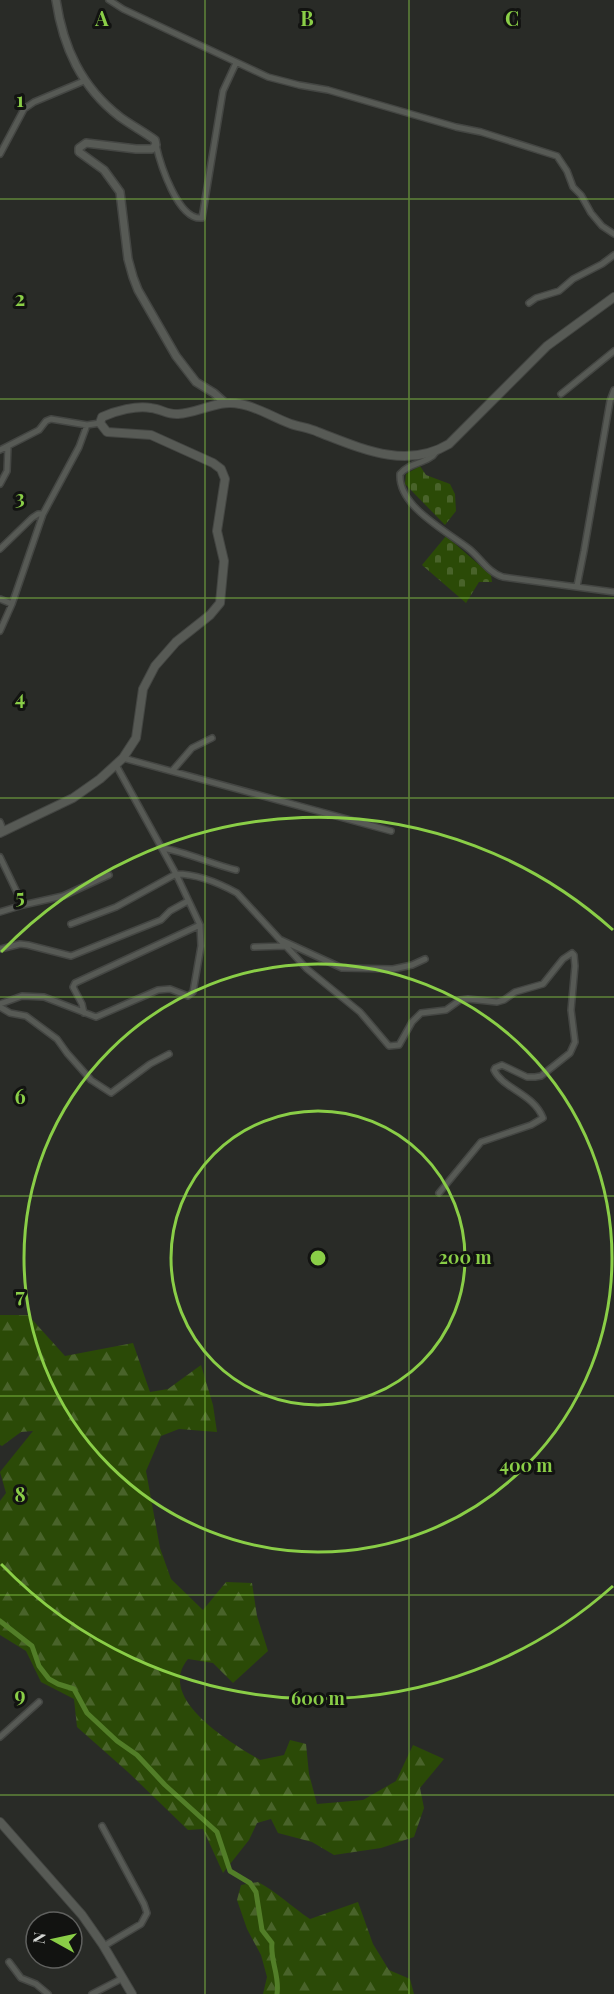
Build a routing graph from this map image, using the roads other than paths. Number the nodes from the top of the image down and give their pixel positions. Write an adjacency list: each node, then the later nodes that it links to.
1 (56, 0): 4 (street)
2 (109, 0): 3 (street)
3 (236, 63): 5 (street); 7 (street)
4 (84, 81): 5 (street); 6 (street)
5 (156, 145): 14 (street)
6 (0, 154)
7 (614, 234)
8 (614, 255): 10 (street)
9 (614, 297): 19 (main road)
10 (529, 303)
11 (614, 351): 13 (street)
12 (614, 390): 23 (street)
13 (561, 394)
14 (224, 402): 15 (main road); 19 (main road)
15 (100, 423): 16 (street); 29 (main road)
16 (87, 424): 17 (street); 21 (street)
17 (8, 446): 18 (street); 20 (street)
18 (0, 450)
19 (436, 452): 23 (street)
20 (0, 484)
21 (44, 514): 22 (street); 26 (street)
22 (0, 549)
23 (577, 586): 24 (street)
24 (614, 591)
25 (0, 599): 26 (street)
26 (12, 604): 27 (street)
27 (0, 631)
28 (212, 738): 31 (street)
29 (123, 758): 30 (main road); 31 (street)
30 (116, 765): 34 (main road); 35 (street)
31 (173, 770): 33 (street)
32 (0, 822): 34 (street)
33 (391, 831)
34 (2, 832)
35 (162, 848): 37 (street); 38 (street)
36 (1, 861): 41 (street)
37 (236, 870)
38 (176, 874): 40 (street); 43 (street); 45 (street)
39 (109, 875): 41 (street)
40 (188, 901): 44 (street); 47 (street)
41 (23, 905): 42 (street)
42 (0, 912)
43 (71, 924)
44 (200, 925): 50 (street); 50 (street)
45 (283, 943): 46 (street); 48 (street); 52 (street)
46 (254, 947)
47 (0, 949)
48 (425, 958)
49 (0, 1005): 50 (street); 51 (street)
50 (84, 1012)
51 (169, 1054)
52 (439, 1193)
53 (39, 1702): 54 (street)
54 (0, 1737)
55 (0, 1822): 57 (main road)
56 (102, 1826): 57 (street)
57 (104, 1946): 59 (main road)
58 (9, 1962): 60 (street)
59 (123, 1978): 61 (street); 62 (main road)
60 (48, 1994)
61 (92, 1994)
62 (132, 1994)

